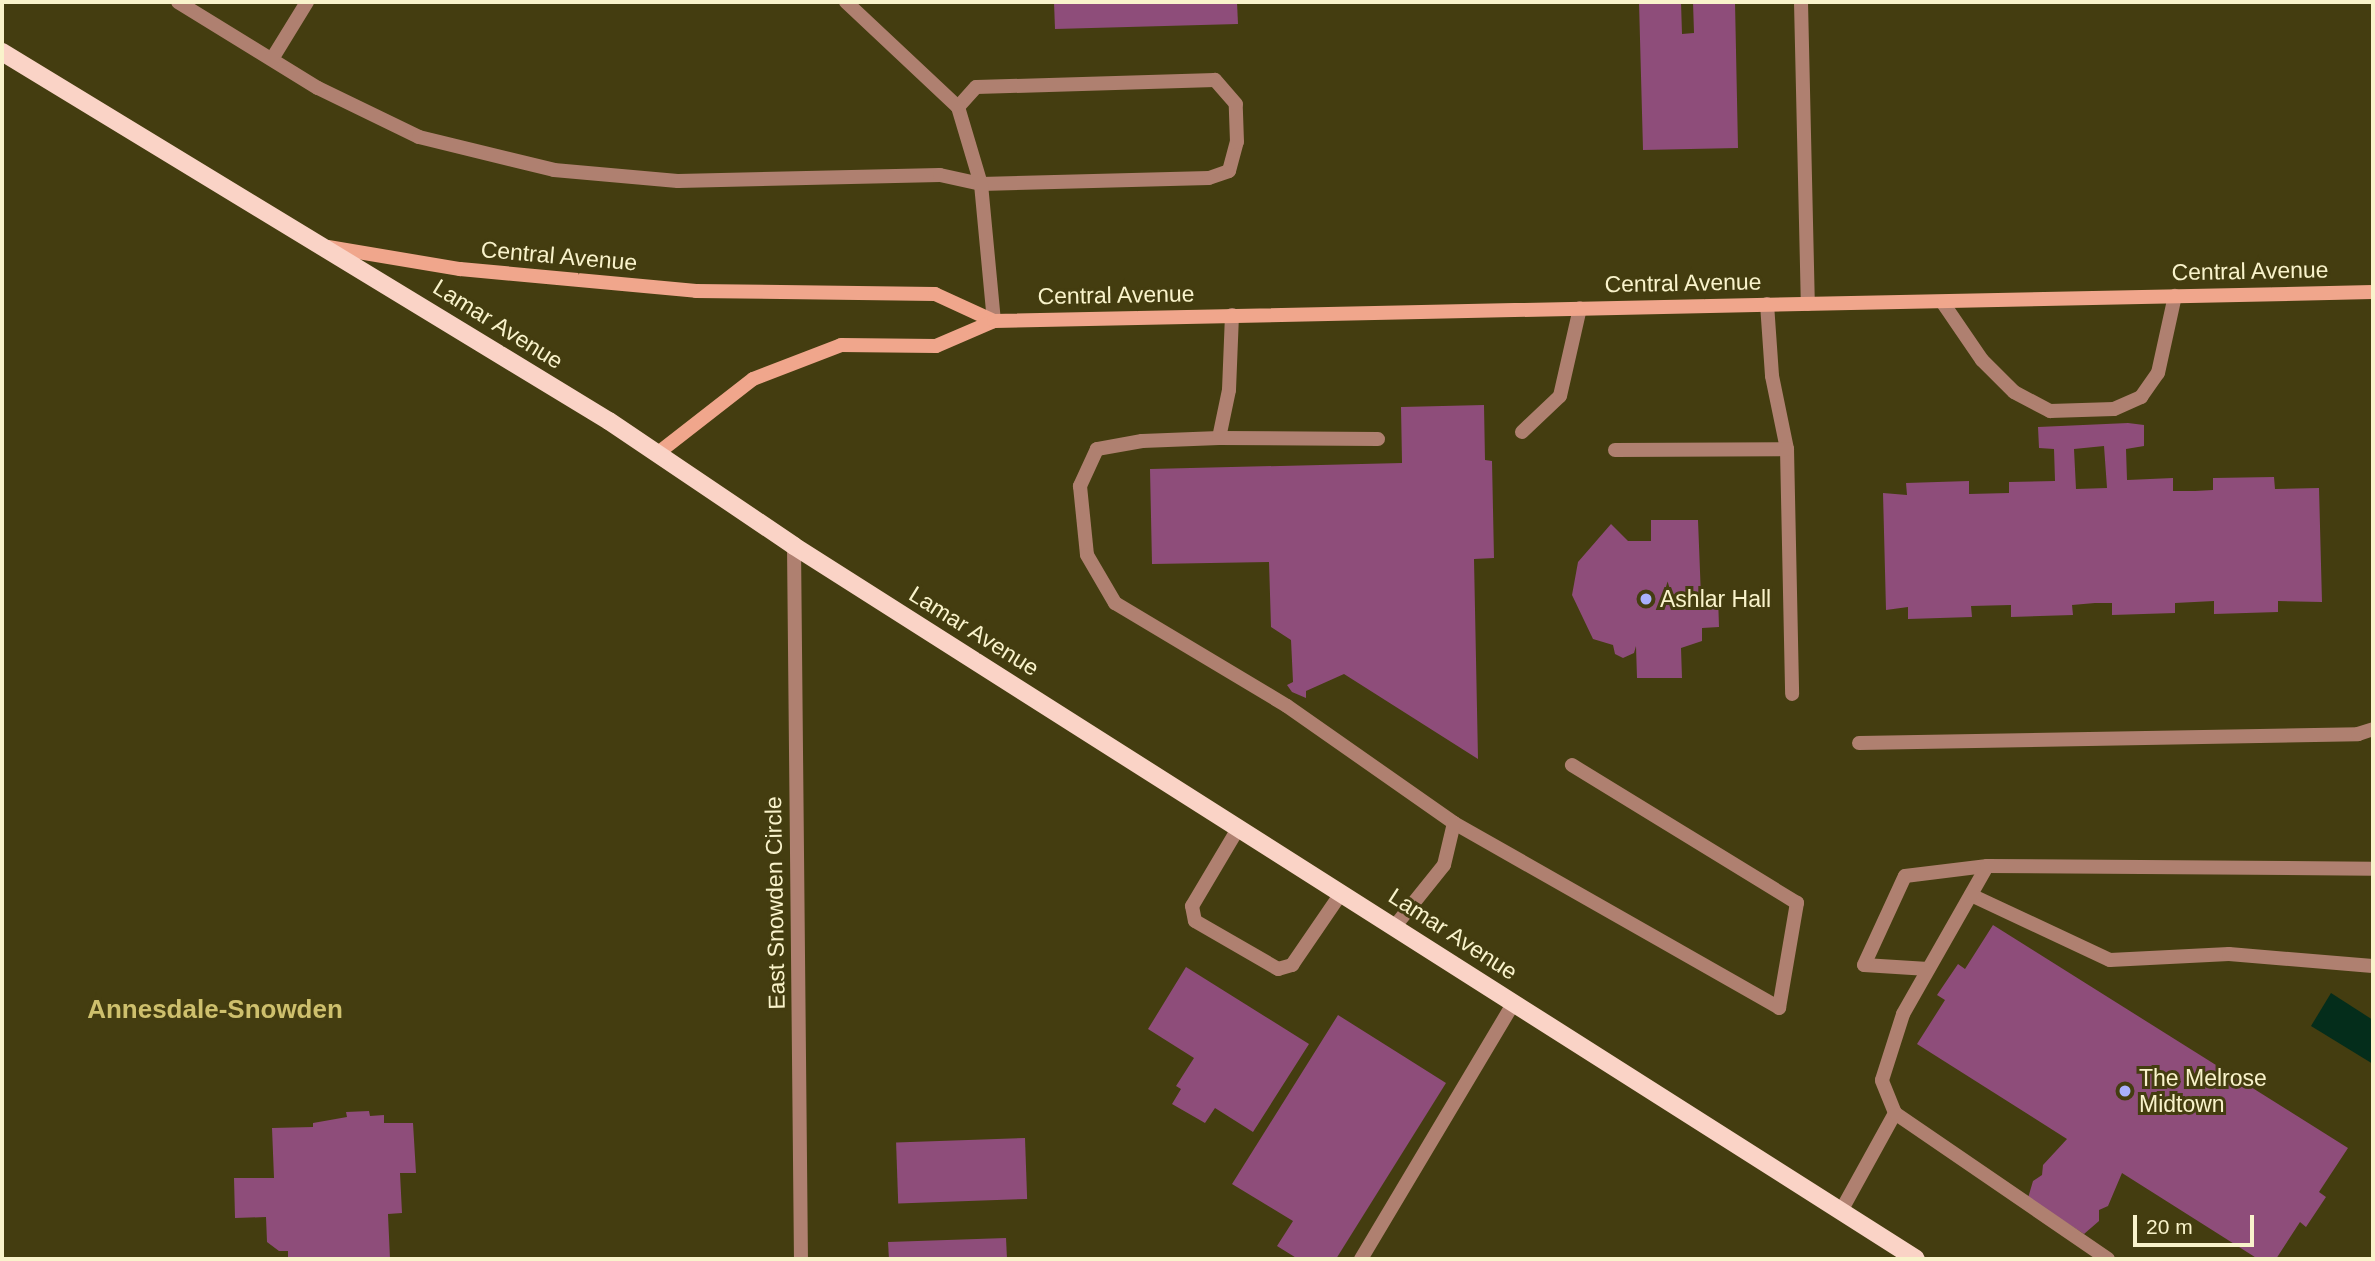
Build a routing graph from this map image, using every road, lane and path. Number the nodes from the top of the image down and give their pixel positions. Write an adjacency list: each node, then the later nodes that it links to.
1 (178, 2): 6 (street)
2 (307, 2): 6 (street)
3 (846, 2): 7 (street)
4 (1801, 2): 14 (street)
5 (2, 52): 9 (main road, Lamar Avenue)
6 (272, 60): 8 (street)
7 (958, 107): 8 (street); 8 (street)
8 (981, 184): 17 (street)
9 (326, 247): 17 (main road, Central Avenue); 23 (main road, Lamar Avenue)
10 (2373, 292): 11 (main road, Central Avenue)
11 (2175, 296): 12 (main road, Central Avenue); 12 (street)
12 (1943, 303): 14 (main road, Central Avenue)
13 (1767, 304): 14 (main road, Central Avenue); 15 (main road, Central Avenue); 21 (street)
14 (1808, 304)
15 (1580, 308): 16 (main road, Central Avenue); 18 (street)
16 (1232, 316): 17 (main road, Central Avenue); 19 (street)
17 (994, 321): 23 (main road, Central Avenue)
18 (1522, 432)
19 (1219, 438): 20 (street); 29 (street)
20 (1378, 439)
21 (1787, 449): 22 (street); 25 (street)
22 (1615, 450)
23 (658, 453): 24 (main road, Lamar Avenue)
24 (794, 546): 30 (main road, Lamar Avenue); 41 (street, East Snowden Circle)
25 (1792, 694)
26 (2373, 729): 27 (street)
27 (1859, 743)
28 (1572, 765): 29 (street)
29 (1454, 823): 35 (street)
30 (1239, 827): 33 (main road, Lamar Avenue); 33 (street)
31 (1987, 866): 32 (street); 34 (street); 37 (street)
32 (2373, 869)
33 (1342, 892): 35 (main road, Lamar Avenue)
34 (1971, 895): 36 (street); 37 (street)
35 (1395, 926): 38 (main road, Lamar Avenue)
36 (2373, 965)
37 (1928, 970): 39 (street)
38 (1514, 1002): 40 (main road, Lamar Avenue); 42 (street)
39 (1895, 1113): 40 (street); 44 (street)
40 (1841, 1211): 43 (main road, Lamar Avenue)
41 (801, 1259)
42 (1360, 1259)
43 (1916, 1259)
44 (2108, 1259)

